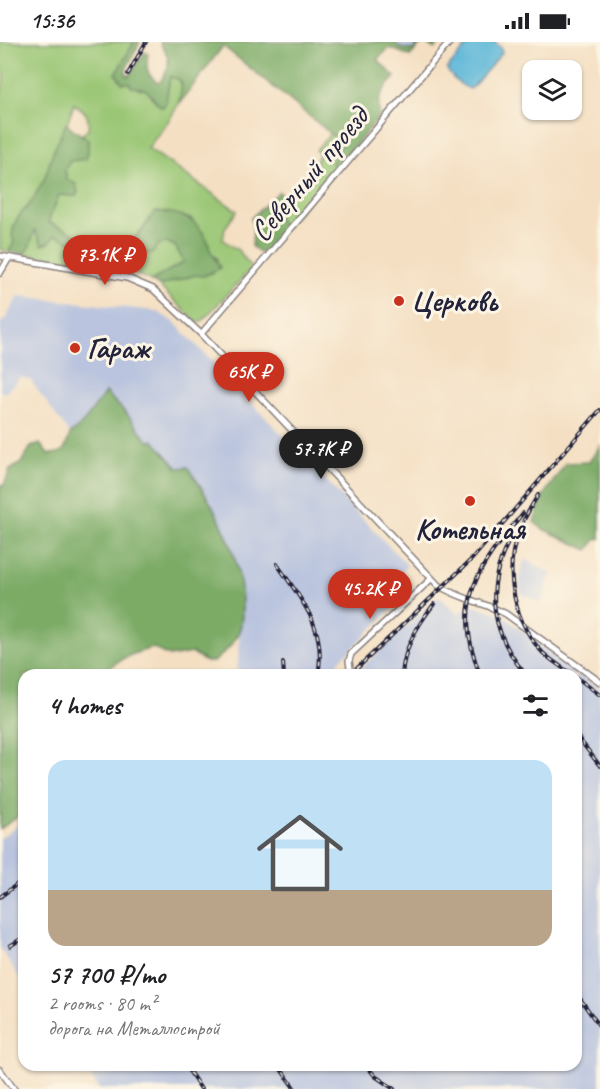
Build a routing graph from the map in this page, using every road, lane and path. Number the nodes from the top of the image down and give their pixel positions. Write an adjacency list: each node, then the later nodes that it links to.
1 (450, 42): 5 (street, Северный проезд)
2 (0, 256): 3 (street)
3 (9, 258): 4 (street); 5 (street)
4 (0, 273)
5 (201, 334): 6 (street)
6 (431, 579): 7 (street); 8 (street)
7 (350, 669)
8 (600, 682)
9 (0, 1070): 10 (street)
10 (14, 1089)

